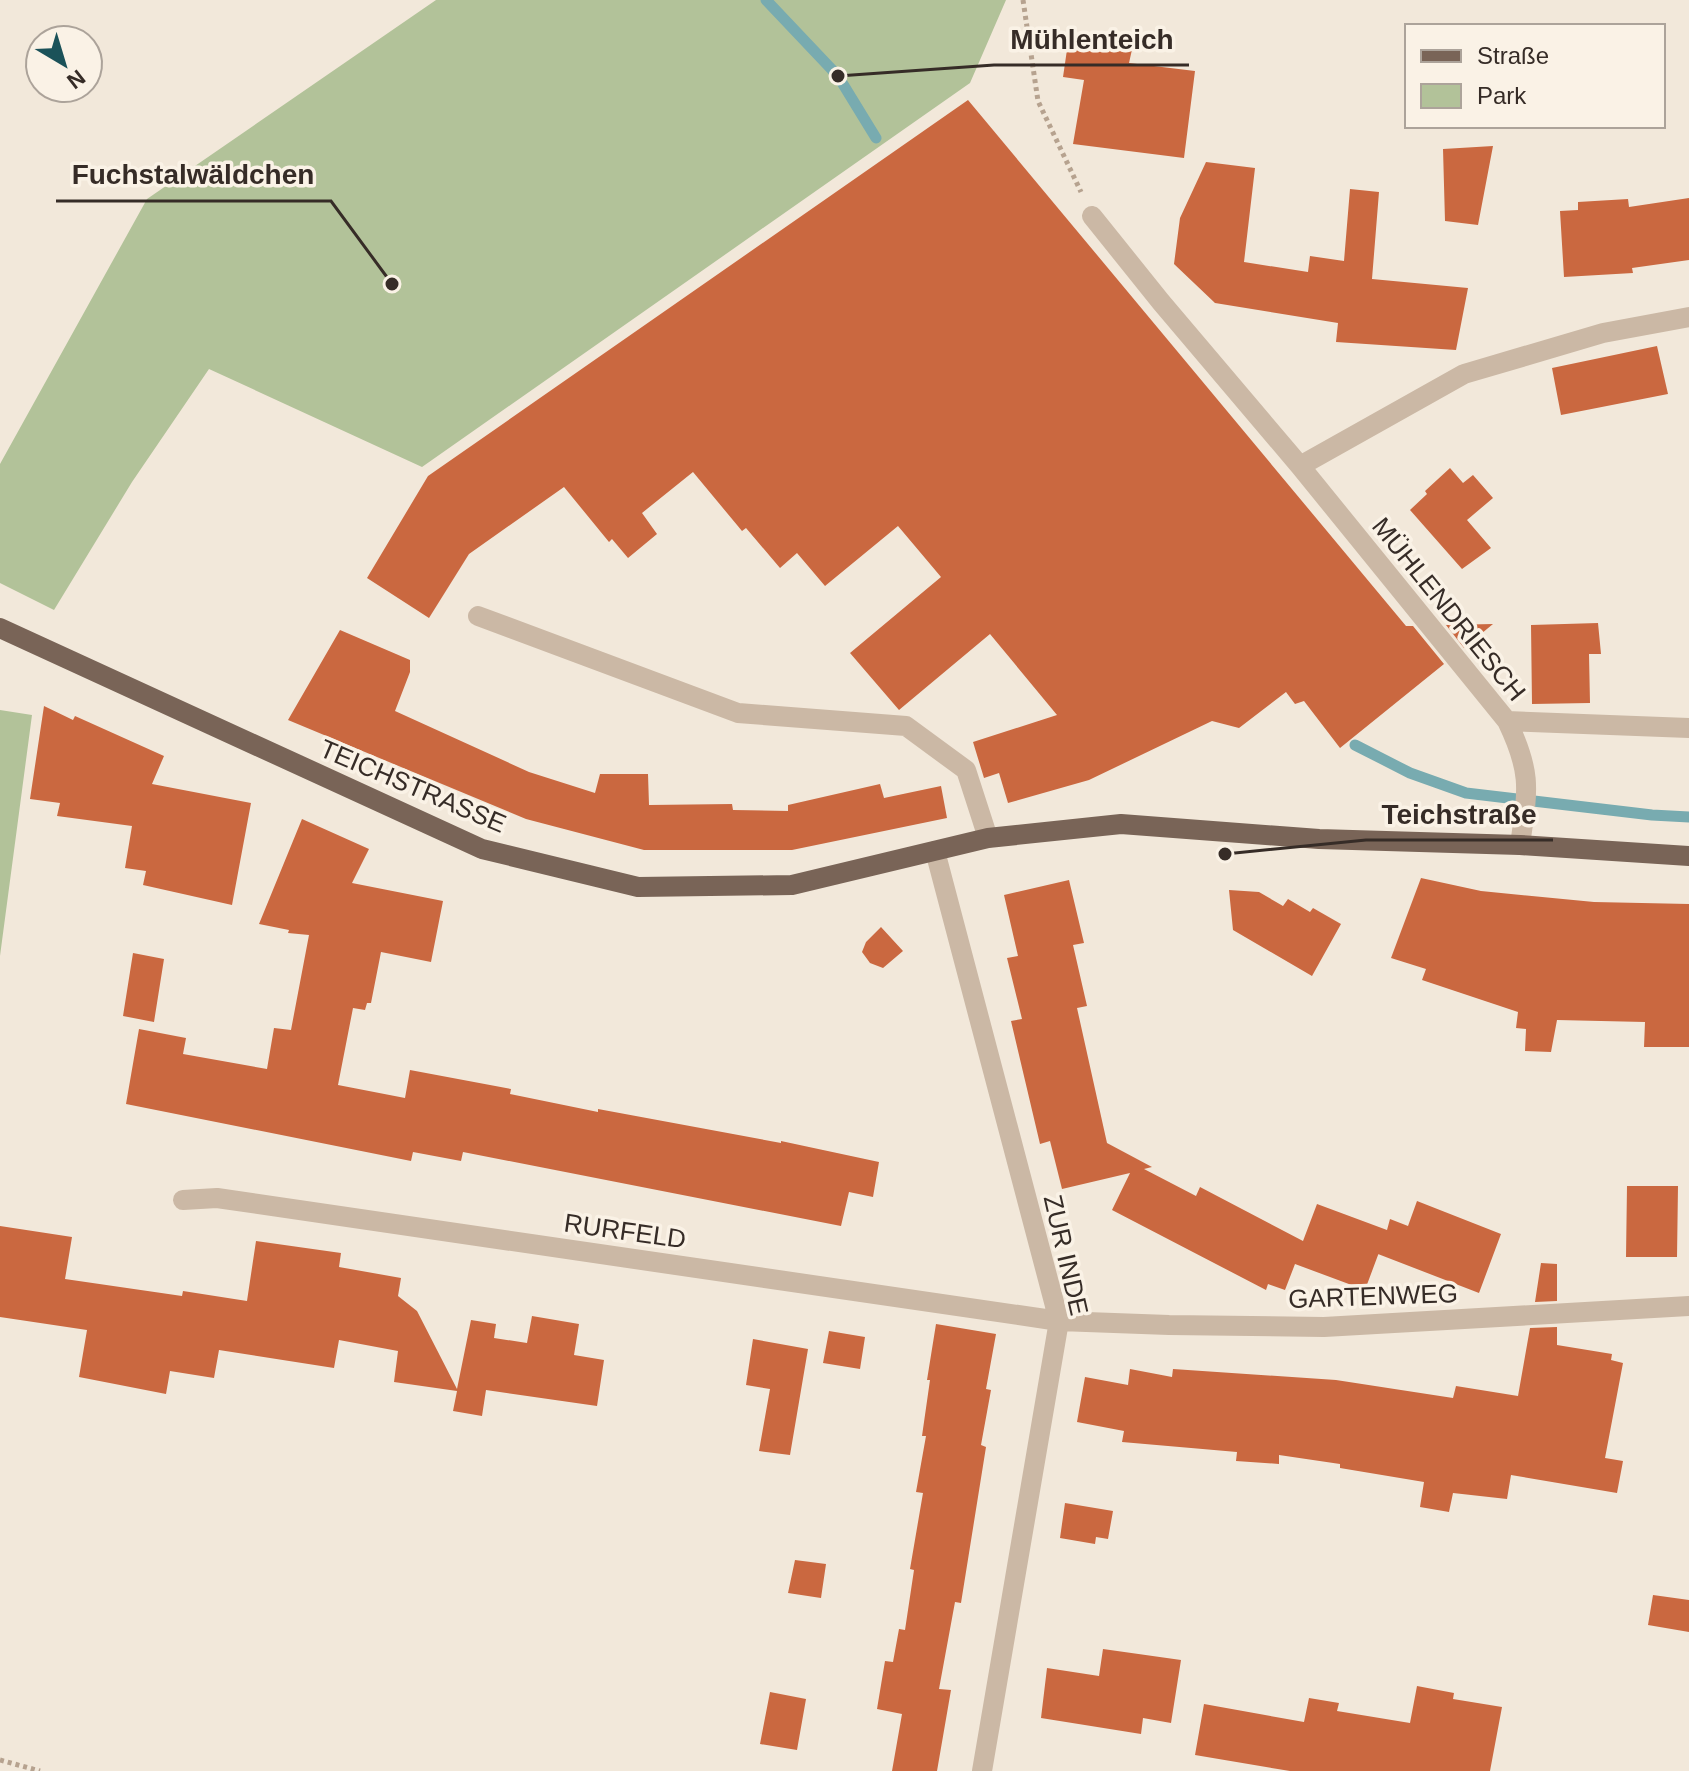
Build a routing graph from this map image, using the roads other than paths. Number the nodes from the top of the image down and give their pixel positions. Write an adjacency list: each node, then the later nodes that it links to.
1 (1092, 216): 3 (street, MÜHLENDRIESCH)
2 (1689, 317): 3 (street)
3 (1300, 466): 6 (street, MÜHLENDRIESCH)
4 (478, 616): 8 (street)
5 (0, 628): 10 (main road, TEICHSTRASSE)
6 (1507, 721): 7 (street); 9 (street, MÜHLENDRIESCH)
7 (1689, 728)
8 (988, 838): 9 (main road, TEICHSTRASSE); 10 (main road, TEICHSTRASSE)
9 (1520, 845): 11 (main road, TEICHSTRASSE)
10 (935, 851): 14 (street, ZUR INDE)
11 (1689, 856)
12 (183, 1200): 14 (street, RURFELD)
13 (1689, 1306): 14 (street, GARTENWEG)
14 (1059, 1321): 15 (street, ZUR INDE)
15 (982, 1771)

